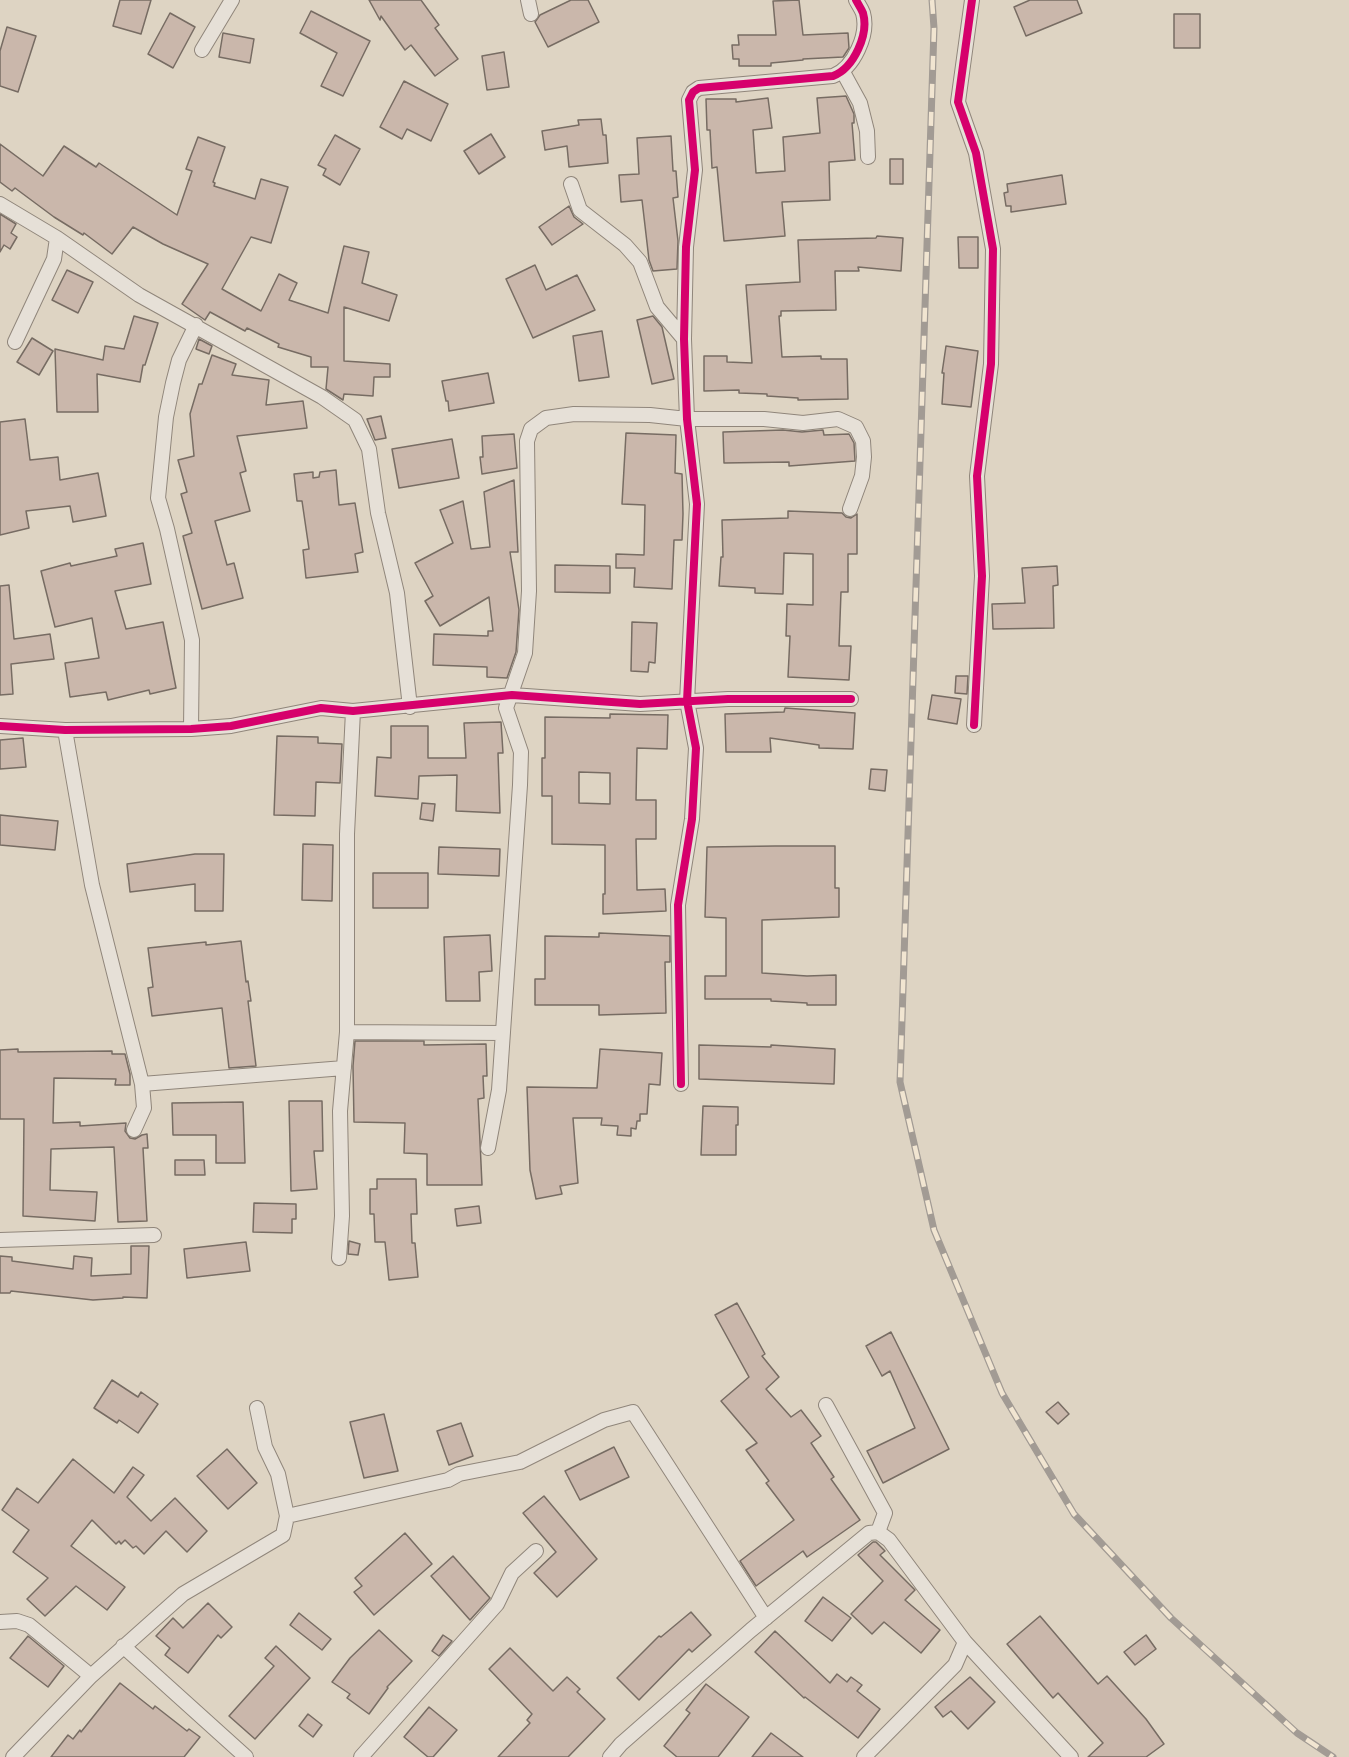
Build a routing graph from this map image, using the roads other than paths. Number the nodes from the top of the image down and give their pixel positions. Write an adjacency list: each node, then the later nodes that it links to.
1 (232, 0): 6 (street)
2 (528, 0): 5 (street)
3 (856, 0): 7 (street)
4 (972, 0): 22 (street)
5 (531, 14)
6 (202, 50)
7 (843, 72): 8 (street); 13 (street)
8 (868, 157)
9 (571, 184): 13 (street)
10 (0, 204): 11 (street)
11 (57, 238): 12 (street); 14 (street)
12 (196, 325): 20 (street); 24 (street)
13 (684, 339): 15 (street)
14 (15, 342)
15 (687, 419): 16 (street); 17 (street); 19 (street)
16 (850, 509)
17 (512, 695): 19 (street); 20 (street); 27 (street)
18 (850, 699): 19 (street)
19 (687, 701): 30 (street)
20 (410, 707): 21 (street)
21 (353, 711): 24 (street); 26 (street)
22 (974, 725)
23 (0, 726): 25 (street)
24 (191, 729): 25 (street)
25 (65, 730): 29 (street)
26 (347, 1032): 27 (street); 28 (street)
27 (503, 1034): 32 (street)
28 (344, 1068): 29 (street); 35 (street)
29 (142, 1084): 31 (street)
30 (681, 1084)
31 (134, 1130)
32 (488, 1148)
33 (154, 1235): 34 (street)
34 (0, 1240)
35 (339, 1258)
36 (826, 1405): 39 (street)
37 (257, 1408): 38 (street)
38 (287, 1516): 41 (street); 44 (street)
39 (878, 1532): 41 (street); 43 (street)
40 (536, 1551): 48 (street)
41 (766, 1618): 49 (street)
42 (0, 1622): 45 (street)
43 (965, 1642): 50 (street); 51 (street)
44 (123, 1646): 45 (street); 47 (street)
45 (91, 1676): 46 (street)
46 (13, 1757)
47 (246, 1757)
48 (361, 1757)
49 (610, 1757)
50 (864, 1757)
51 (1071, 1757)

